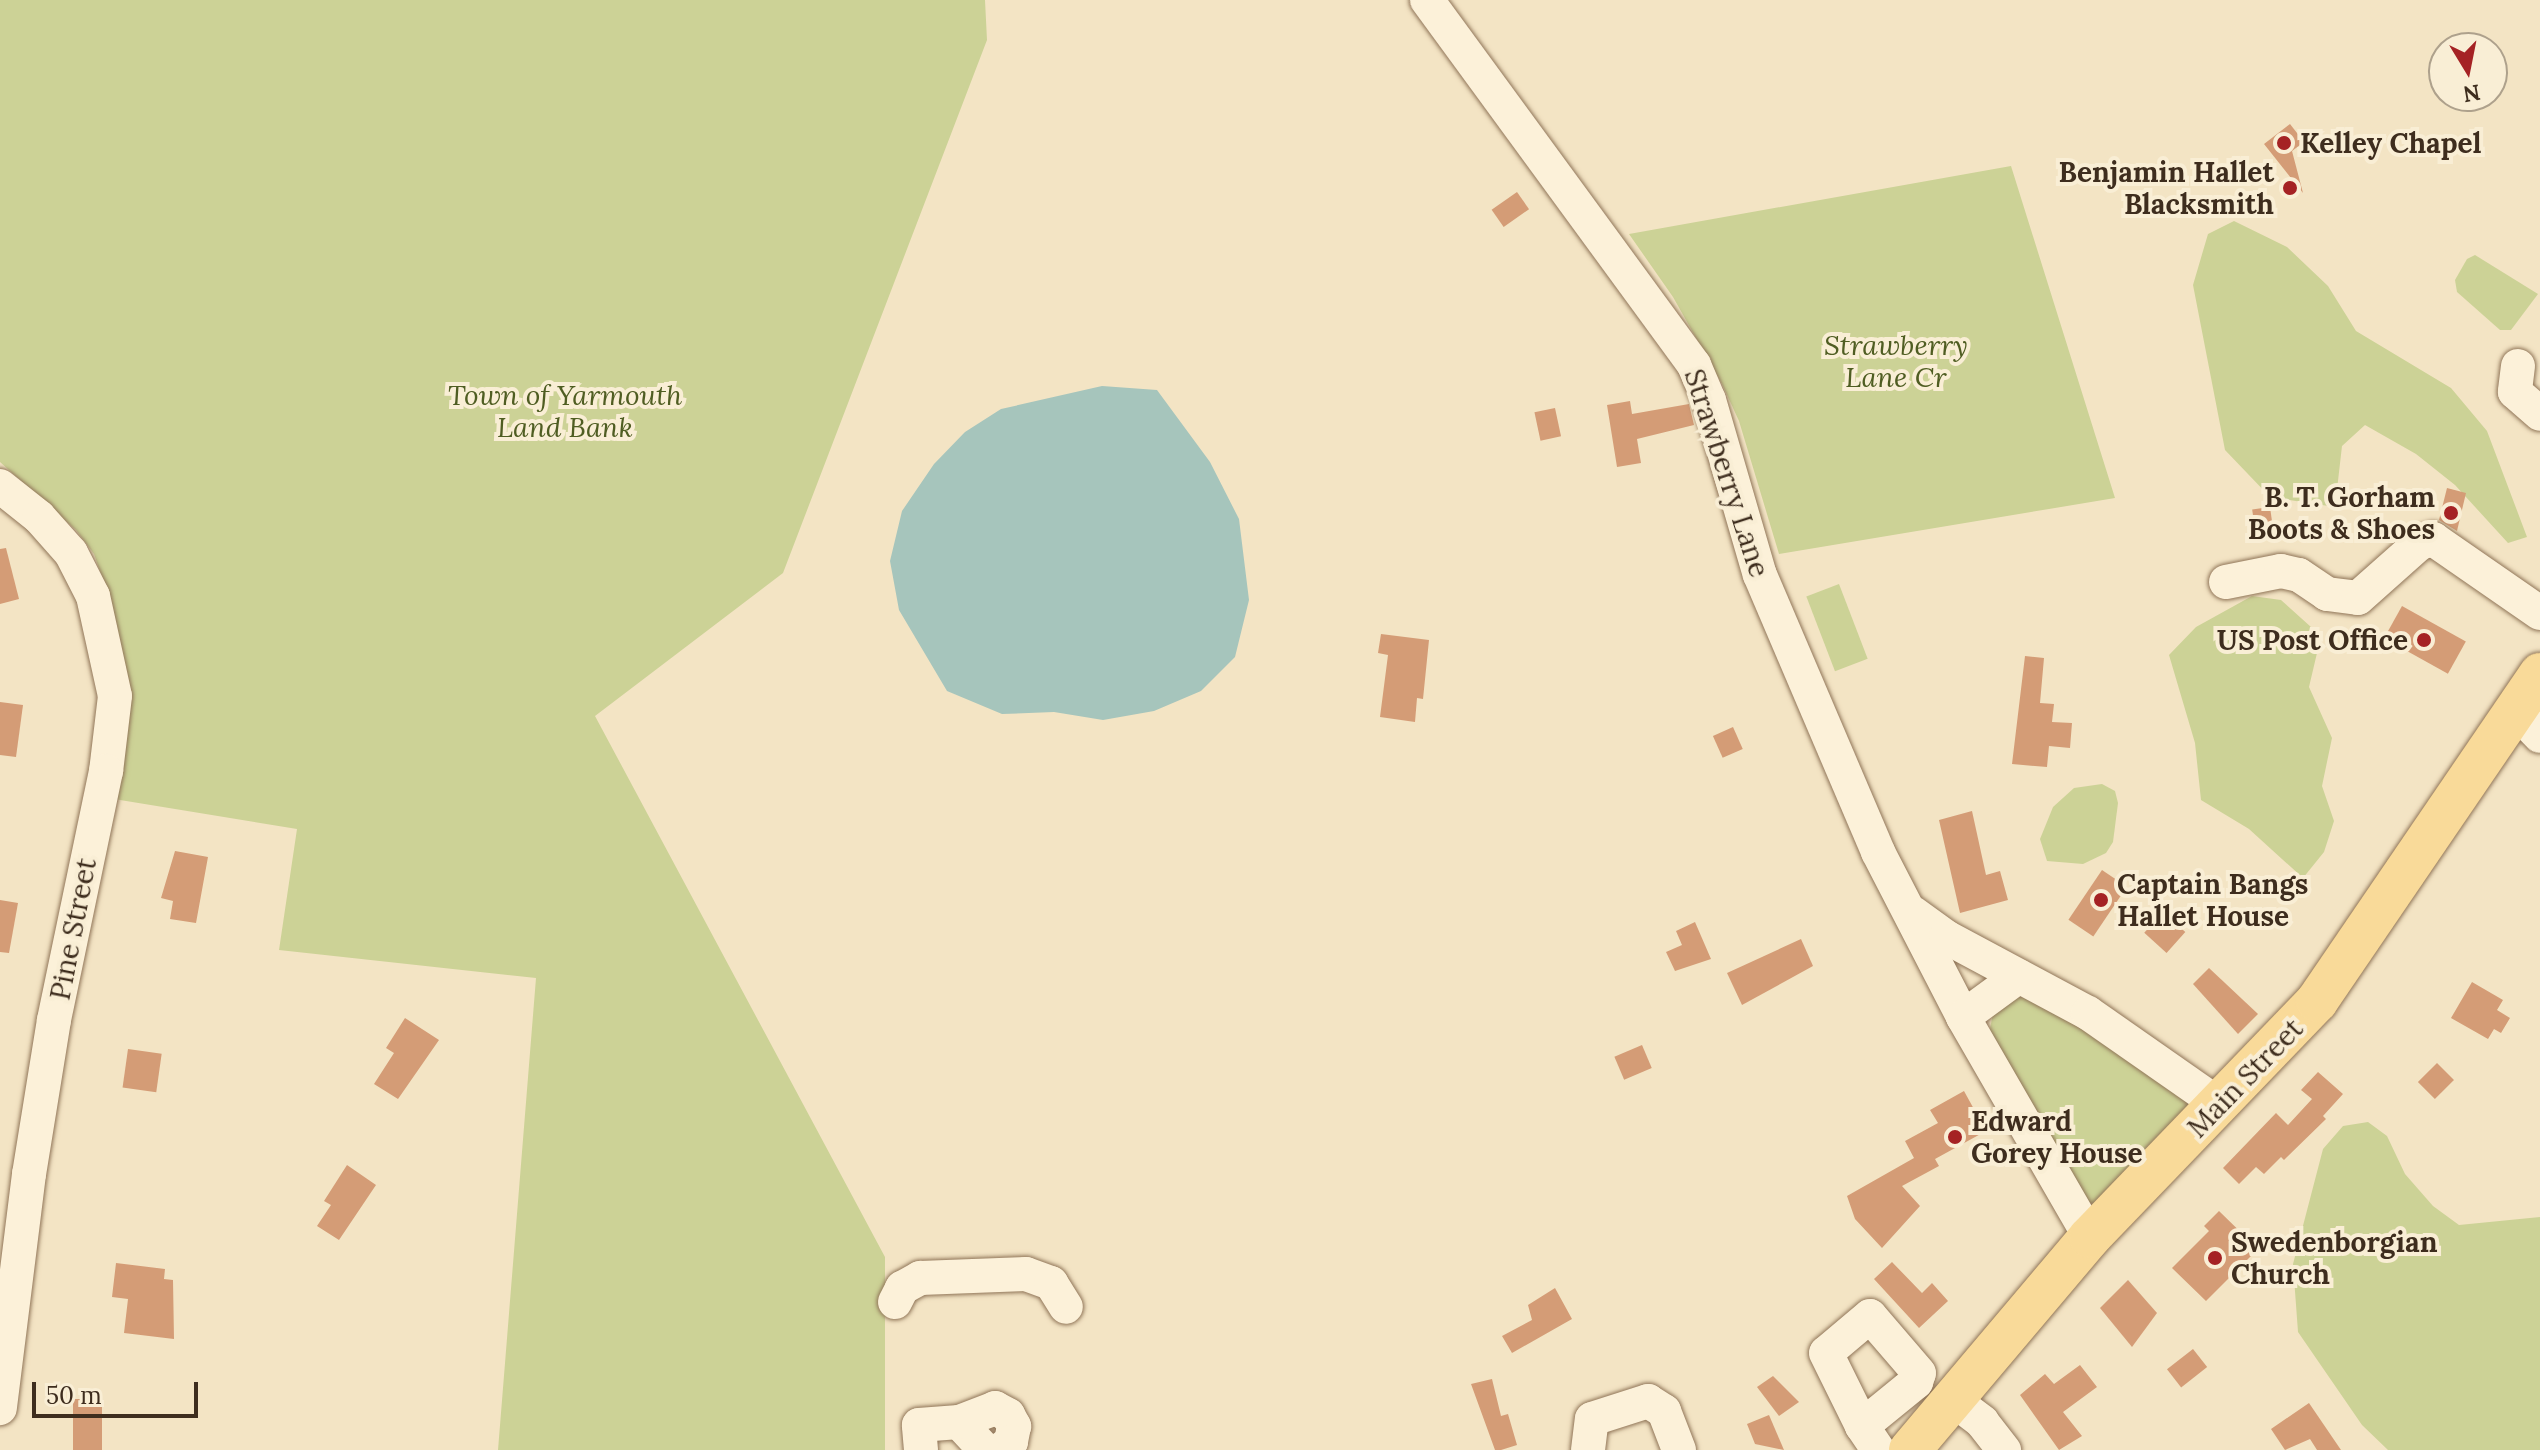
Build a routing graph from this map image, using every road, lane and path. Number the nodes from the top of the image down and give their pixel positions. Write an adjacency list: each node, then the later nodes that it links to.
1 (1427, 0): 9 (street, Strawberry Lane)
2 (2518, 366): 3 (street)
3 (2540, 414)
4 (0, 486): 17 (street, Pine Street)
5 (2226, 582): 6 (street)
6 (2540, 613)
7 (2540, 674): 8 (main road, Main Street)
8 (2528, 723): 12 (main road, Main Street)
9 (1906, 906): 10 (street, Strawberry Lane); 11 (street, Strawberry Lane)
10 (2019, 976): 11 (street); 12 (street, Strawberry Lane)
11 (1963, 1017): 13 (street, Strawberry Lane)
12 (2220, 1105): 13 (main road, Main Street)
13 (2090, 1237): 16 (main road, Main Street)
14 (895, 1302): 15 (street)
15 (1066, 1307)
16 (1952, 1399): 24 (main road, Main Street); 25 (street)
17 (0, 1408)
18 (959, 1422): 19 (street); 20 (street); 21 (street)
19 (921, 1450)
20 (985, 1450)
21 (1000, 1450)
22 (1588, 1450): 23 (street)
23 (1679, 1450)
24 (1910, 1450)
25 (2004, 1450)

